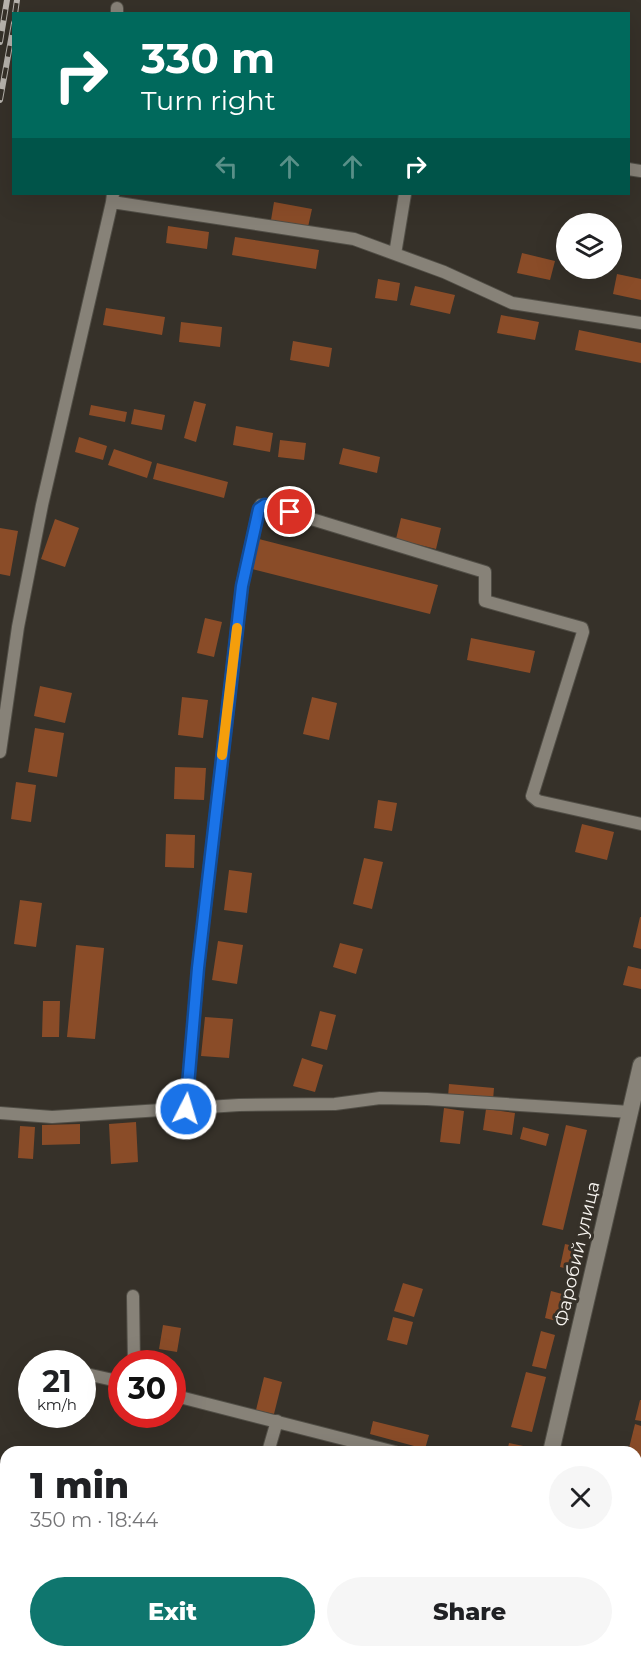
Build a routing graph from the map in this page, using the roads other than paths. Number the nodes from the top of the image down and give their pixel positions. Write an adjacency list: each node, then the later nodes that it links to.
1 (405, 195): 3 (street)
2 (112, 198): 3 (street); 5 (street)
3 (395, 254): 4 (street)
4 (641, 323)
5 (0, 752)
6 (641, 825): 8 (street)
7 (641, 1065): 9 (street, Фаробий улица)
8 (186, 1109): 9 (street); 10 (street)
9 (630, 1112): 17 (street, Фаробий улица)
10 (0, 1113)
11 (133, 1296): 12 (street)
12 (134, 1350)
13 (186, 1399): 14 (street)
14 (277, 1422): 15 (street); 16 (street)
15 (270, 1446)
16 (371, 1446)
17 (552, 1446)

